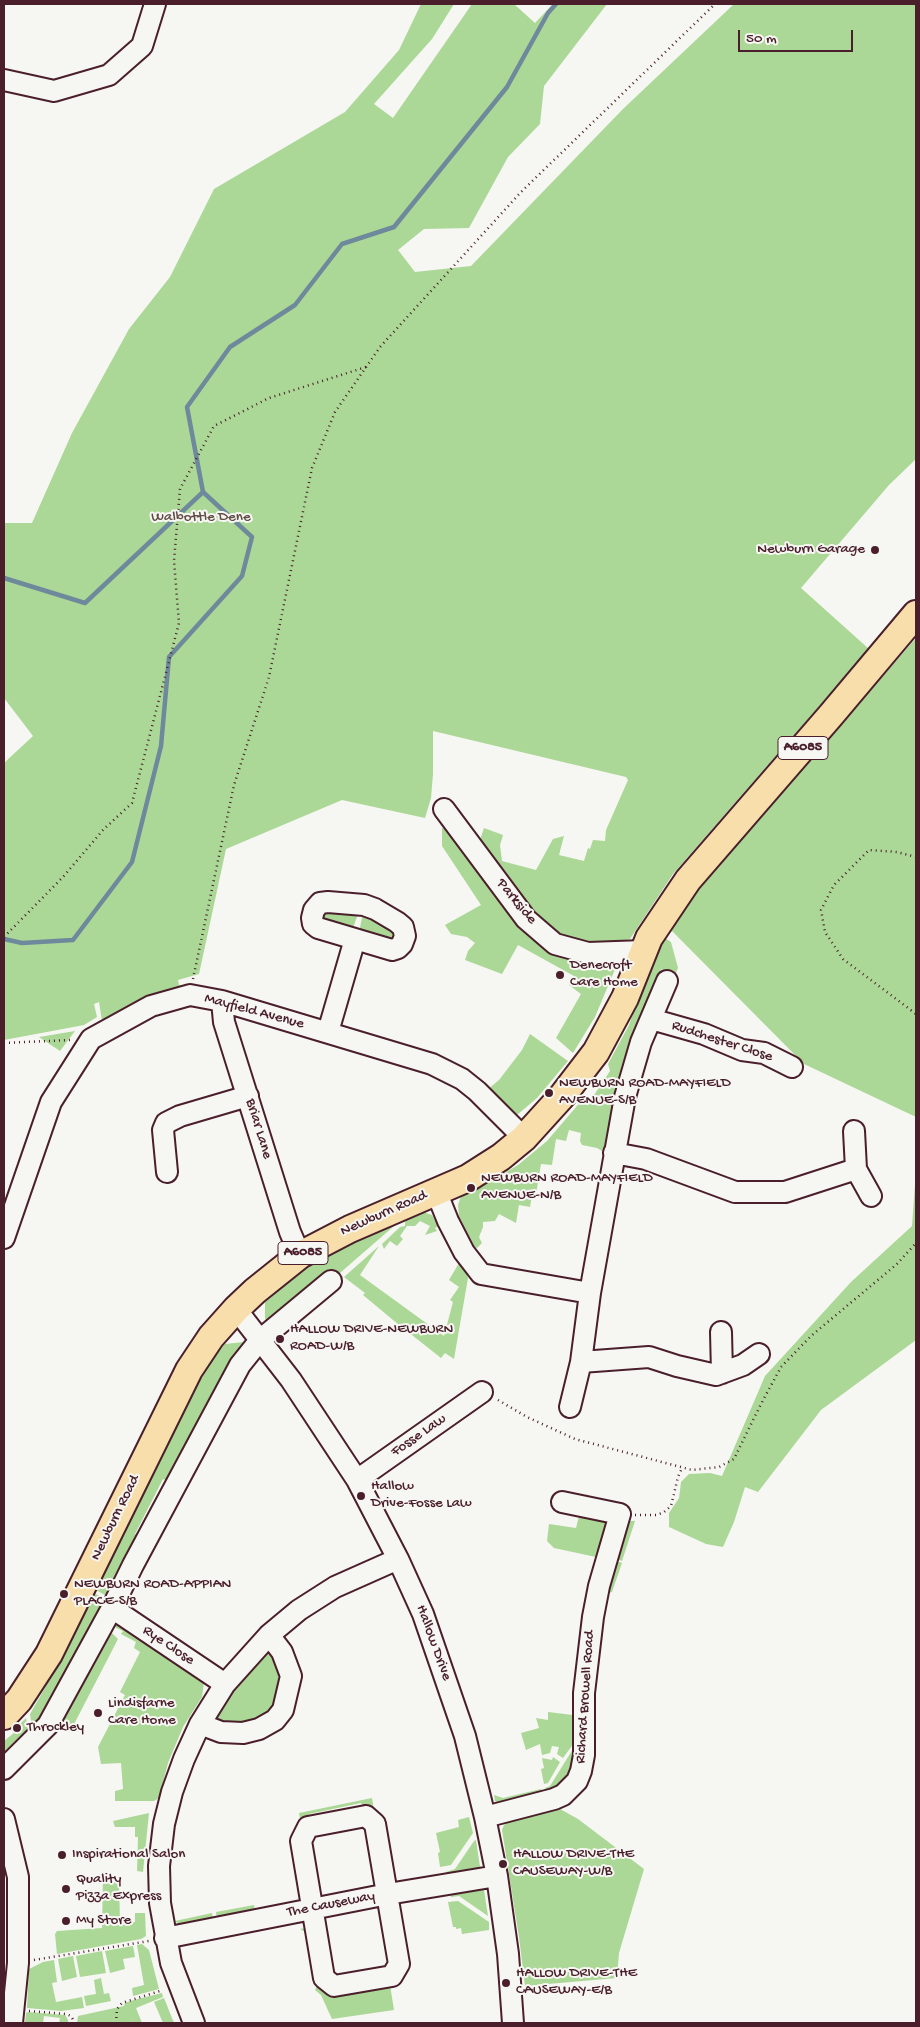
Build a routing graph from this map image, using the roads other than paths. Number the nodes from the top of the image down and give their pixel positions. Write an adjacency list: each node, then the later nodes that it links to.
1 (155, 4): 2 (street)
2 (4, 80)
3 (916, 614): 6 (main road, Newburn Road / A6085)
4 (444, 809): 6 (street, Parkside)
5 (354, 939): 10 (street)
6 (644, 951): 14 (main road, Newburn Road / A6085)
7 (667, 981): 9 (street, Rudchester Close)
8 (222, 1001): 10 (street, Mayfield Avenue); 12 (street, Briar Lane); 20 (street, Mayfield Avenue)
9 (651, 1019): 11 (street, Rudchester Close); 15 (street, Rudchester Close)
10 (328, 1032): 14 (street, Mayfield Avenue)
11 (792, 1067)
12 (248, 1096): 17 (street); 21 (street, Briar Lane)
13 (854, 1131): 16 (street)
14 (524, 1138): 18 (main road, Newburn Road / A6085)
15 (614, 1153): 16 (street); 23 (street, Rudchester Close)
16 (856, 1169): 19 (street)
17 (167, 1172)
18 (436, 1191): 21 (main road, Newburn Road / A6085); 23 (street)
19 (871, 1196)
20 (4, 1238)
21 (300, 1255): 24 (main road, Newburn Road / A6085)
22 (331, 1281): 26 (street)
23 (590, 1293): 28 (street, Rudchester Close)
24 (236, 1309): 26 (street, Hallow Drive); 38 (main road, Newburn Road / A6085)
25 (720, 1332): 29 (street)
26 (260, 1340): 32 (street, Hallow Drive); 35 (street)
27 (759, 1354): 29 (street)
28 (581, 1362): 29 (street); 31 (street, Rudchester Close)
29 (722, 1373)
30 (482, 1392): 32 (street, Fosse Law)
31 (570, 1407)
32 (357, 1480): 34 (street, Hallow Drive)
33 (562, 1502): 41 (street, Richard Browell Road)
34 (398, 1559): 36 (street); 41 (street, Hallow Drive)
35 (112, 1608): 37 (street, Rye Close); 40 (street)
36 (269, 1635): 37 (street); 39 (street)
37 (225, 1684): 39 (street)
38 (4, 1716)
39 (200, 1724): 46 (street)
40 (4, 1769)
41 (485, 1817): 43 (street, Hallow Drive)
42 (4, 1819): 47 (street)
43 (497, 1876): 44 (street, The Causeway); 49 (street, Hallow Drive)
44 (388, 1894): 45 (street, The Causeway); 45 (street); 45 (street)
45 (313, 1908): 46 (street, The Causeway)
46 (165, 1938): 48 (street)
47 (13, 2016)
48 (194, 2023)
49 (513, 2023)

